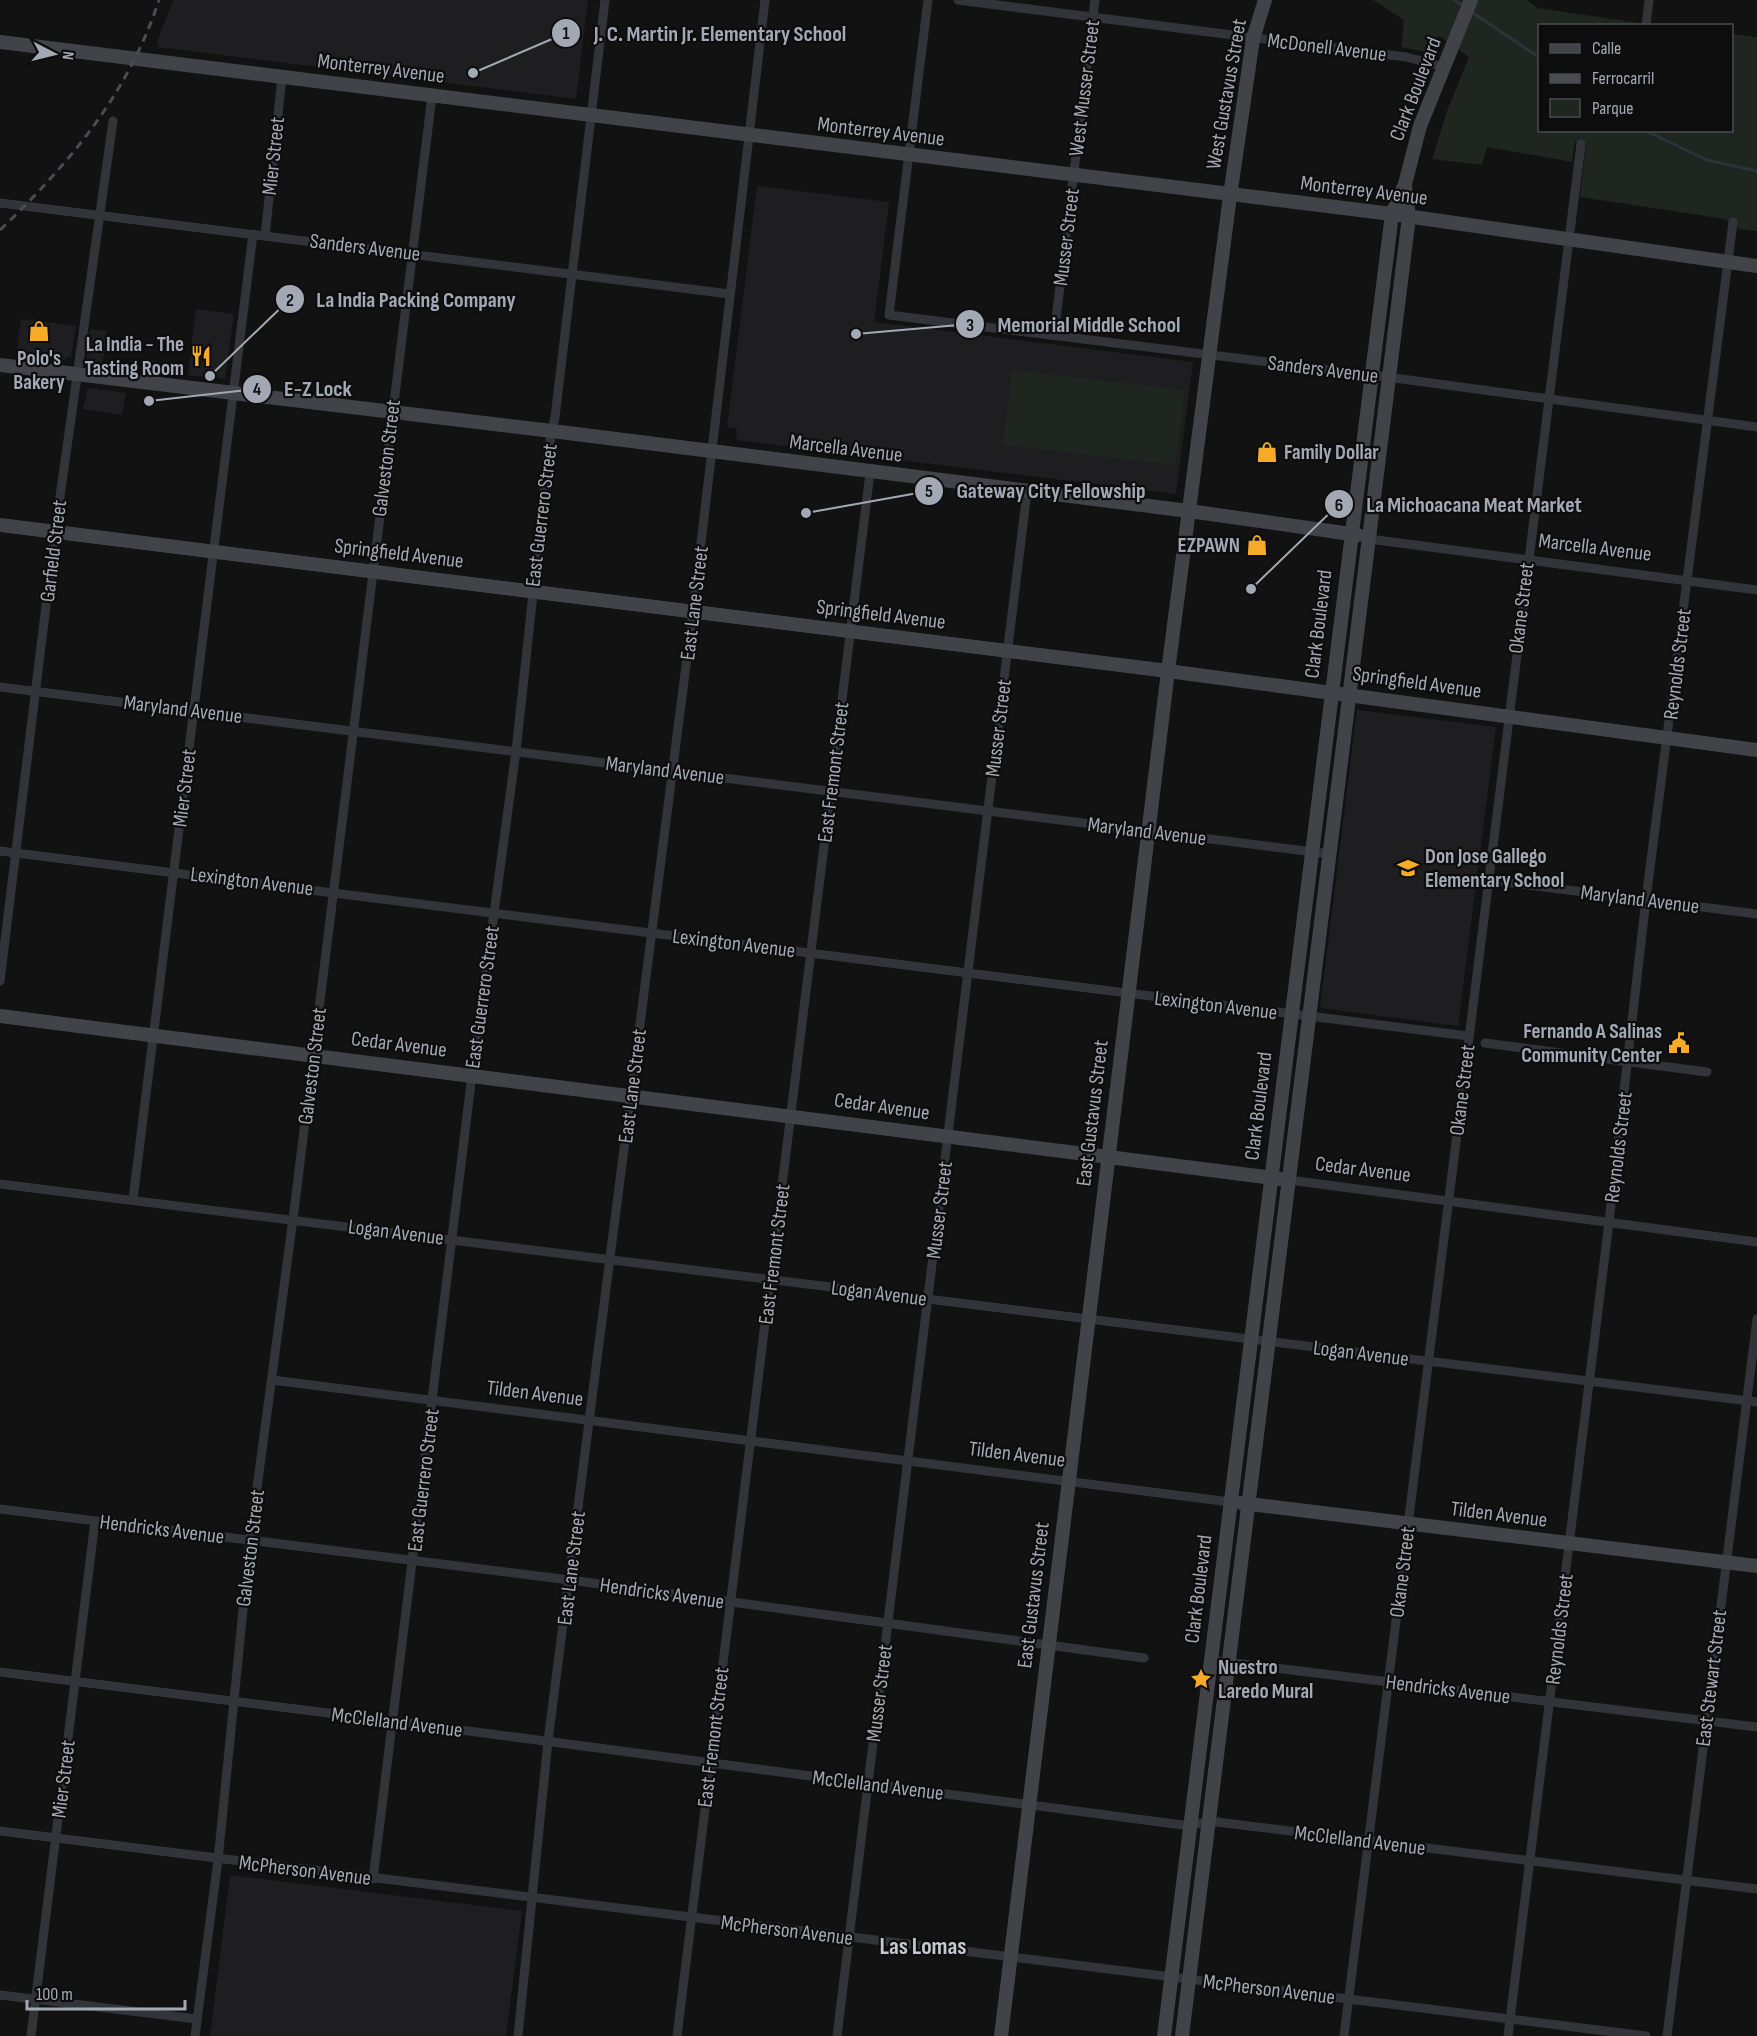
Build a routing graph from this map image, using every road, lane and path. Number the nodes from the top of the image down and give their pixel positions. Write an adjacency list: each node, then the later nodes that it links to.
1 (606, 0): 16 (street, East Guerrero Street)
2 (765, 0): 18 (street, East Lane Street)
3 (928, 0): 20 (street)
4 (958, 0): 9 (street, McDonell Avenue)
5 (1095, 0): 9 (street, West Musser Street)
6 (1265, 0): 11 (street, West Gustavus Street)
7 (1650, 0): 10 (street)
8 (1469, 5): 13 (street, Clark Boulevard)
9 (1093, 17): 11 (street, McDonell Avenue); 21 (street, West Musser Street)
10 (1646, 24)
11 (1253, 39): 13 (street, McDonell Avenue); 23 (street, West Gustavus Street)
12 (0, 42): 14 (street, Monterrey Avenue)
13 (1445, 67): 22 (street, Clark Boulevard)
14 (282, 77): 15 (street, Monterrey Avenue); 30 (street, Mier Street)
15 (432, 96): 16 (street, Monterrey Avenue); 32 (street, Galveston Street)
16 (590, 116): 18 (street, Monterrey Avenue); 35 (street, East Guerrero Street)
17 (114, 121): 26 (street, Garfield Street)
18 (748, 135): 20 (street, Monterrey Avenue); 36 (street, East Lane Street)
19 (1581, 144): 31 (street, Okane Street)
20 (909, 155): 21 (street, Monterrey Avenue); 37 (street, Sanders Avenue)
21 (1073, 176): 23 (street, Monterrey Avenue); 37 (street, Musser Street)
22 (1405, 184): 25 (street, Clark Boulevard); 27 (street, Clark Boulevard)
23 (1230, 196): 25 (street, Monterrey Avenue); 38 (street, East Gustavus Street)
24 (0, 203): 26 (street, Sanders Avenue)
25 (1392, 214): 27 (street, Monterrey Avenue); 41 (street, Clark Boulevard)
26 (100, 215): 29 (street, Sanders Avenue); 40 (street, Garfield Street)
27 (1409, 216): 31 (street, Monterrey Avenue); 42 (street, Clark Boulevard)
28 (1733, 222): 33 (street, Reynolds Street)
29 (253, 234): 30 (street, Sanders Avenue); 43 (street, Mier Street)
30 (265, 236): 32 (street, Sanders Avenue)
31 (1567, 239): 33 (street, Monterrey Avenue); 44 (street, Okane Street)
32 (412, 252): 35 (street, Sanders Avenue); 45 (street, Galveston Street)
33 (1728, 261): 34 (street, Monterrey Avenue); 46 (street, Reynolds Street)
34 (1757, 266)
35 (571, 274): 36 (street, Sanders Avenue); 48 (street, East Guerrero Street)
36 (730, 294): 49 (street, East Lane Street)
37 (1054, 335): 38 (street, Sanders Avenue)
38 (1210, 354): 41 (street, Sanders Avenue); 52 (street, East Gustavus Street)
39 (0, 365): 40 (street, Marcella Avenue)
40 (77, 375): 43 (street, Marcella Avenue); 54 (street, Garfield Street)
41 (1372, 375): 42 (street, Sanders Avenue); 55 (street, Clark Boulevard)
42 (1389, 377): 44 (street, Sanders Avenue); 56 (street, Clark Boulevard)
43 (233, 394): 45 (street, Marcella Avenue); 57 (street, Mier Street)
44 (1547, 399): 46 (street, Sanders Avenue); 58 (street, Okane Street)
45 (391, 412): 48 (street, Marcella Avenue); 59 (street, Galveston Street)
46 (1706, 420): 47 (street, Sanders Avenue); 60 (street, Reynolds Street)
47 (1757, 427)
48 (552, 431): 49 (street, Marcella Avenue); 62 (street, East Guerrero Street)
49 (712, 452): 50 (street, Marcella Avenue); 63 (street, East Lane Street)
50 (870, 473): 51 (street, Marcella Avenue); 64 (street, East Fremont Street)
51 (1027, 492): 52 (street, Marcella Avenue); 65 (street, Musser Street)
52 (1189, 512): 55 (street, Marcella Avenue); 66 (street, East Gustavus Street)
53 (0, 525): 54 (street, Springfield Avenue)
54 (55, 532): 57 (street, Springfield Avenue); 68 (street, Garfield Street)
55 (1350, 533): 56 (street, Marcella Avenue); 69 (street, Clark Boulevard)
56 (1369, 539): 58 (street, Marcella Avenue); 70 (street, Clark Boulevard)
57 (214, 551): 59 (street, Springfield Avenue); 71 (street, Mier Street)
58 (1527, 560): 60 (street, Marcella Avenue); 72 (street, Okane Street)
59 (373, 571): 62 (street, Springfield Avenue); 73 (street, Galveston Street)
60 (1687, 580): 61 (street, Marcella Avenue); 74 (street, Reynolds Street)
61 (1757, 590)
62 (532, 591): 63 (street, Springfield Avenue); 76 (street, East Guerrero Street)
63 (693, 611): 64 (street, Springfield Avenue); 77 (street, East Lane Street)
64 (851, 631): 65 (street, Springfield Avenue); 78 (street, East Fremont Street)
65 (1008, 650): 66 (street, Springfield Avenue); 79 (street, Musser Street)
66 (1168, 670): 69 (street, Springfield Avenue); 80 (street, East Gustavus Street)
67 (0, 687): 68 (street, Maryland Avenue)
68 (36, 691): 71 (street, Maryland Avenue); 83 (street, Garfield Street)
69 (1331, 691): 70 (street, Springfield Avenue); 82 (street, Clark Boulevard)
70 (1350, 694): 72 (street, Springfield Avenue); 84 (street, Clark Boulevard)
71 (194, 711): 73 (street, Maryland Avenue); 85 (street, Mier Street)
72 (1508, 716): 74 (street, Springfield Avenue); 86 (street, Okane Street)
73 (354, 731): 76 (street, Maryland Avenue); 87 (street, Galveston Street)
74 (1669, 738): 75 (street, Springfield Avenue); 88 (street, Reynolds Street)
75 (1757, 750)
76 (516, 751): 77 (street, Maryland Avenue); 89 (street, East Guerrero Street)
77 (673, 771): 78 (street, Maryland Avenue); 91 (street, East Lane Street)
78 (831, 791): 79 (street, Maryland Avenue); 92 (street, East Fremont Street)
79 (988, 811): 80 (street, Maryland Avenue); 93 (street, Musser Street)
80 (1148, 831): 82 (street, Maryland Avenue); 95 (street, East Gustavus Street)
81 (0, 851): 83 (street, Lexington Avenue)
82 (1311, 851): 84 (street, Maryland Avenue); 96 (street, Clark Boulevard)
83 (15, 853): 85 (street, Lexington Avenue); 94 (street, Garfield Street)
84 (1330, 854): 98 (street, Clark Boulevard)
85 (174, 872): 87 (street, Lexington Avenue); 99 (street, Mier Street)
86 (1488, 880): 88 (street, Maryland Avenue); 100 (street, Okane Street)
87 (334, 892): 89 (street, Lexington Avenue); 102 (street, Galveston Street)
88 (1646, 899): 90 (street, Maryland Avenue); 103 (street, Reynolds Street)
89 (493, 912): 91 (street, Lexington Avenue); 105 (street, East Guerrero Street)
90 (1757, 914)
91 (651, 932): 92 (street, Lexington Avenue); 106 (street, East Lane Street)
92 (811, 953): 93 (street, Lexington Avenue); 107 (street, East Fremont Street)
93 (968, 973): 95 (street, Lexington Avenue); 108 (street, Musser Street)
94 (0, 981)
95 (1127, 993): 96 (street, Lexington Avenue); 109 (street, East Gustavus Street)
96 (1291, 1015): 98 (street, Lexington Avenue); 110 (street, Clark Boulevard)
97 (0, 1016): 99 (street, Cedar Avenue)
98 (1310, 1017): 100 (street, Lexington Avenue); 111 (street, Clark Boulevard)
99 (154, 1034): 102 (street, Cedar Avenue); 113 (street, Mier Street)
100 (1468, 1036): 114 (street, Okane Street)
101 (1485, 1043): 103 (street)
102 (313, 1054): 105 (street, Cedar Avenue); 115 (street, Galveston Street)
103 (1628, 1062): 104 (street); 116 (street, Reynolds Street)
104 (1707, 1072)
105 (472, 1075): 106 (street, Cedar Avenue); 117 (street, East Guerrero Street)
106 (631, 1095): 107 (street, Cedar Avenue); 119 (street, East Lane Street)
107 (791, 1115): 108 (street, Cedar Avenue); 120 (street, East Fremont Street)
108 (948, 1136): 109 (street, Cedar Avenue); 121 (street, Musser Street)
109 (1108, 1157): 110 (street, Cedar Avenue); 122 (street, East Gustavus Street)
110 (1270, 1178): 111 (street, Cedar Avenue); 124 (street, Clark Boulevard)
111 (1289, 1180): 114 (street, Cedar Avenue); 125 (street, Clark Boulevard)
112 (0, 1184): 113 (street, Logan Avenue)
113 (133, 1199): 115 (street, Logan Avenue)
114 (1448, 1201): 116 (street, Cedar Avenue); 126 (street, Okane Street)
115 (293, 1219): 117 (street, Logan Avenue); 127 (street, Galveston Street)
116 (1609, 1222): 118 (street, Cedar Avenue); 128 (street, Reynolds Street)
117 (452, 1239): 119 (street, Logan Avenue); 129 (street, East Guerrero Street)
118 (1757, 1242)
119 (609, 1258): 120 (street, Logan Avenue); 132 (street, East Lane Street)
120 (771, 1279): 121 (street, Logan Avenue); 133 (street, East Fremont Street)
121 (928, 1299): 122 (street, Logan Avenue); 134 (street, Musser Street)
122 (1088, 1319): 124 (street, Logan Avenue); 135 (street, East Gustavus Street)
123 (1757, 1319): 130 (street, East Stewart Street)
124 (1250, 1340): 125 (street, Logan Avenue); 136 (street, Clark Boulevard)
125 (1269, 1342): 126 (street, Logan Avenue); 137 (street, Clark Boulevard)
126 (1428, 1361): 128 (street, Logan Avenue); 140 (street, Okane Street)
127 (272, 1380): 129 (street, Tilden Avenue); 141 (street, Galveston Street)
128 (1590, 1381): 130 (street, Logan Avenue); 142 (street, Reynolds Street)
129 (432, 1401): 132 (street, Tilden Avenue); 143 (street, East Guerrero Street)
130 (1746, 1401): 131 (street, Logan Avenue); 144 (street, East Stewart Street)
131 (1757, 1402)
132 (589, 1421): 133 (street, Tilden Avenue); 146 (street, East Lane Street)
133 (750, 1441): 134 (street, Tilden Avenue); 147 (street, East Fremont Street)
134 (908, 1461): 135 (street, Tilden Avenue); 148 (street, Musser Street)
135 (1069, 1481): 136 (street, Tilden Avenue); 149 (street, East Gustavus Street)
136 (1230, 1502): 137 (street, Tilden Avenue); 151 (street, Clark Boulevard)
137 (1249, 1504): 140 (street, Tilden Avenue); 152 (street, Clark Boulevard)
138 (0, 1509): 139 (street, Hendricks Avenue)
139 (95, 1521): 141 (street, Hendricks Avenue); 155 (street, Mier Street)
140 (1408, 1524): 142 (street, Tilden Avenue); 154 (street, Okane Street)
141 (250, 1540): 143 (street, Hendricks Avenue); 157 (street, Galveston Street)
142 (1569, 1543): 144 (street, Tilden Avenue); 156 (street, Reynolds Street)
143 (413, 1561): 146 (street, Hendricks Avenue); 159 (street, East Guerrero Street)
144 (1726, 1562): 145 (street, Tilden Avenue); 158 (street, East Stewart Street)
145 (1757, 1566)
146 (570, 1580): 147 (street, Hendricks Avenue); 161 (street, East Lane Street)
147 (730, 1603): 148 (street, Hendricks Avenue); 162 (street, East Fremont Street)
148 (888, 1623): 149 (street, Hendricks Avenue); 163 (street, Musser Street)
149 (1048, 1646): 150 (street, Hendricks Avenue); 164 (street, East Gustavus Street)
150 (1144, 1658)
151 (1210, 1660): 152 (street, Hendricks Avenue); 166 (street, Clark Boulevard)
152 (1229, 1662): 154 (street, Hendricks Avenue); 165 (street, Clark Boulevard)
153 (0, 1672): 155 (street, McClelland Avenue)
154 (1388, 1681): 156 (street, Hendricks Avenue); 169 (street, Okane Street)
155 (75, 1682): 157 (street, McClelland Avenue); 168 (street, Mier Street)
156 (1550, 1701): 158 (street, Hendricks Avenue); 171 (street, Reynolds Street)
157 (234, 1702): 159 (street, McClelland Avenue); 170 (street, Galveston Street)
158 (1706, 1720): 160 (street, Hendricks Avenue); 173 (street, East Stewart Street)
159 (393, 1721): 161 (street, McClelland Avenue); 172 (street, East Guerrero Street)
160 (1757, 1727)
161 (548, 1742): 162 (street, McClelland Avenue); 175 (street, East Lane Street)
162 (711, 1763): 163 (street, McClelland Avenue); 176 (street, East Fremont Street)
163 (868, 1783): 164 (street, McClelland Avenue); 177 (street, Musser Street)
164 (1029, 1805): 166 (street, McClelland Avenue); 178 (street, East Gustavus Street)
165 (1209, 1821): 166 (street, McClelland Avenue); 169 (street, McClelland Avenue); 180 (street, Clark Boulevard)
166 (1190, 1826): 179 (street, Clark Boulevard)
167 (0, 1831): 168 (street, McPherson Avenue)
168 (56, 1838): 170 (street, McPherson Avenue); 182 (street, Mier Street)
169 (1368, 1841): 171 (street, McClelland Avenue); 183 (street, Okane Street)
170 (218, 1860): 172 (street, McPherson Avenue); 184 (street, Galveston Street)
171 (1530, 1861): 173 (street, McClelland Avenue); 185 (street, Reynolds Street)
172 (373, 1879): 175 (street, McPherson Avenue)
173 (1686, 1880): 174 (street, McClelland Avenue); 197 (street, East Stewart Street)
174 (1757, 1889)
175 (534, 1899): 176 (street, McPherson Avenue); 188 (street, East Lane Street)
176 (691, 1919): 177 (street, McPherson Avenue); 189 (street, East Fremont Street)
177 (849, 1937): 178 (street, McPherson Avenue); 190 (street, Musser Street)
178 (1011, 1957): 179 (street, McPherson Avenue); 191 (street, East Gustavus Street)
179 (1171, 1977): 180 (street, McPherson Avenue); 192 (street, Clark Boulevard)
180 (1190, 1979): 183 (street, McPherson Avenue); 193 (street, Clark Boulevard)
181 (0, 1995): 182 (street)
182 (36, 1999): 184 (street); 186 (street, Mier Street)
183 (1349, 1999): 185 (street, McPherson Avenue); 194 (street, Okane Street)
184 (196, 2019): 187 (street, Galveston Street)
185 (1510, 2019): 195 (street, Reynolds Street); 196 (street, McPherson Avenue)
186 (31, 2036)
187 (195, 2036)
188 (518, 2036)
189 (677, 2036)
190 (837, 2036)
191 (1001, 2036)
192 (1164, 2036)
193 (1182, 2036)
194 (1344, 2036)
195 (1508, 2036)
196 (1646, 2036)
197 (1667, 2036)

